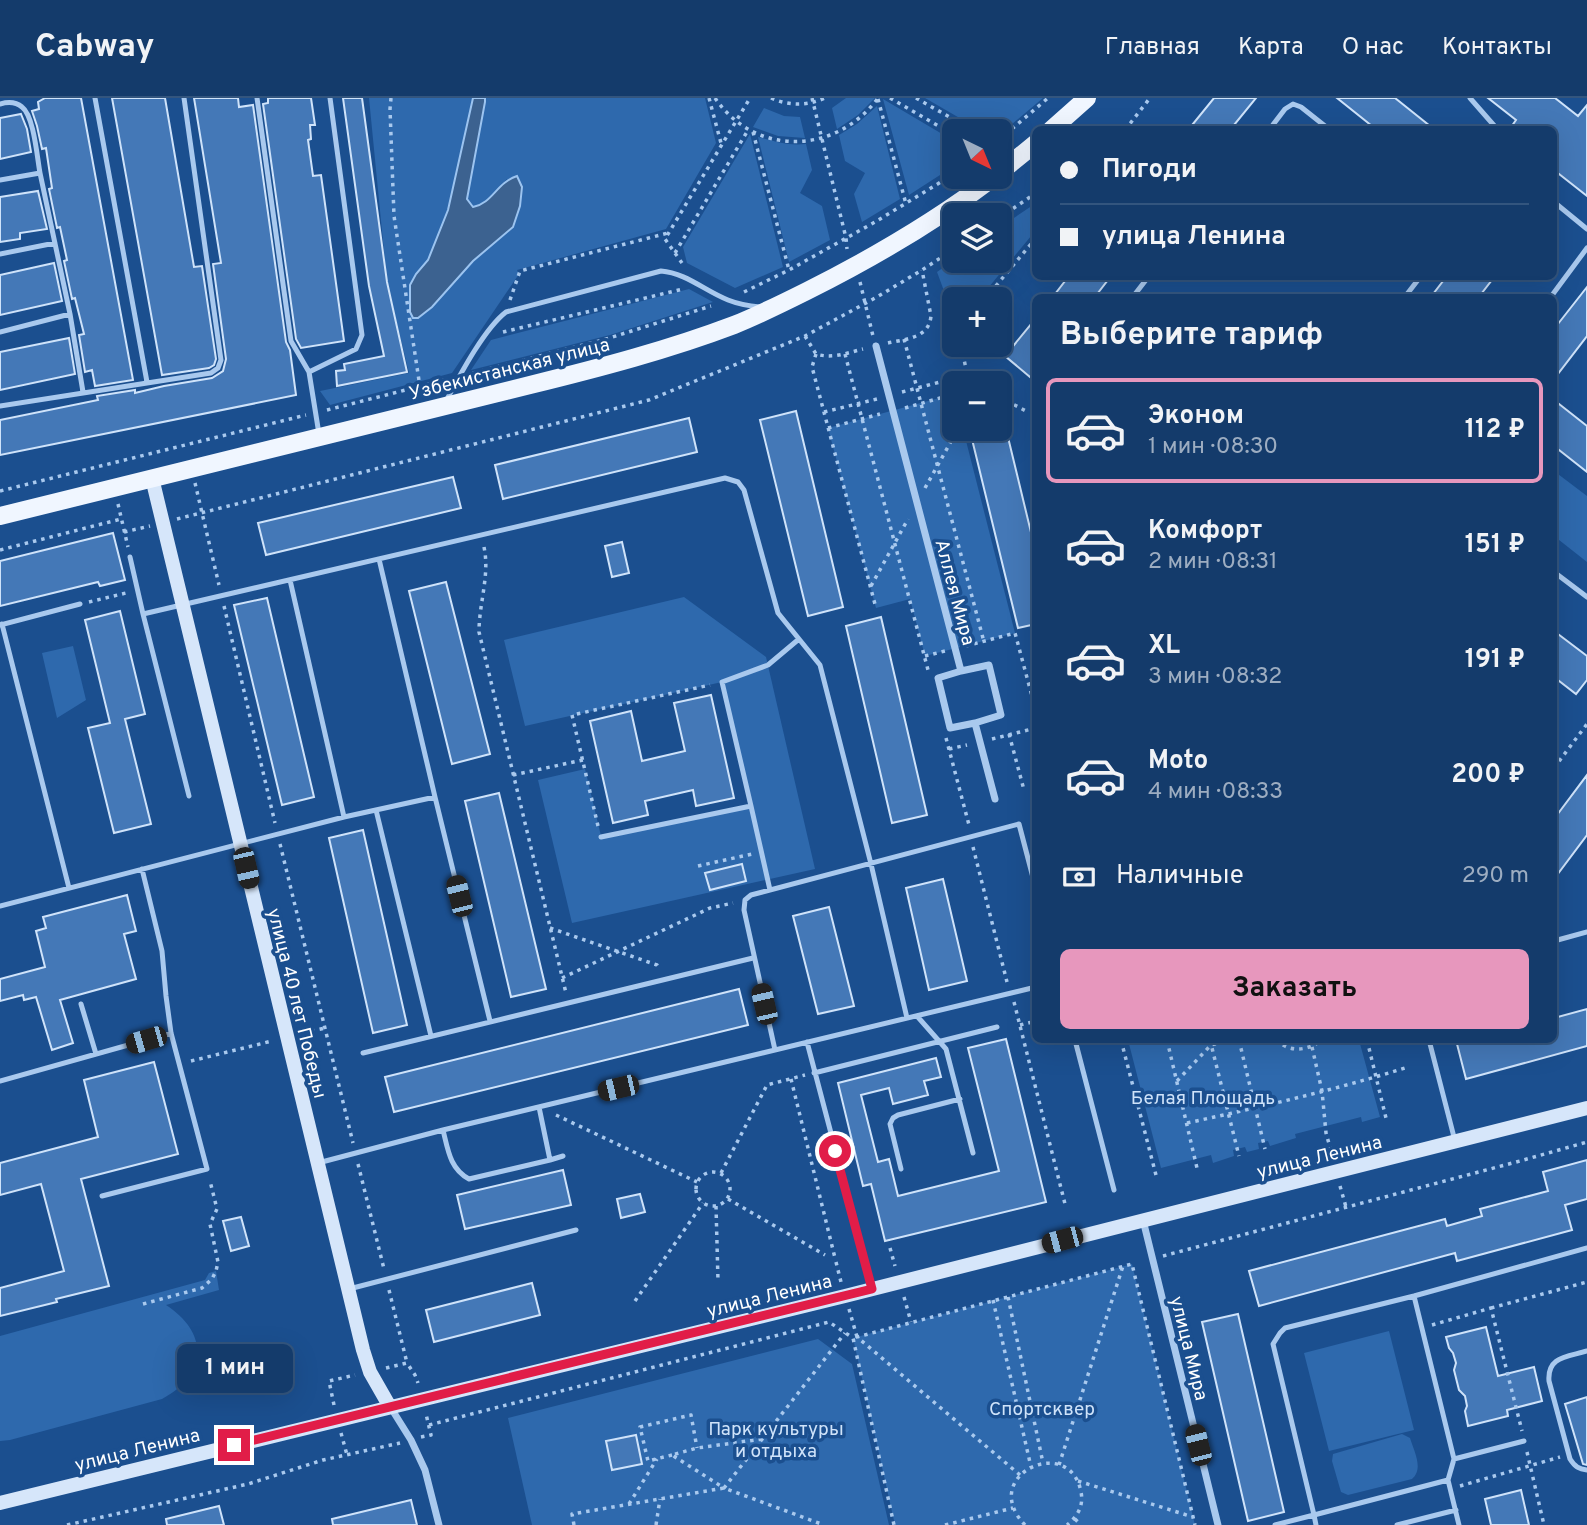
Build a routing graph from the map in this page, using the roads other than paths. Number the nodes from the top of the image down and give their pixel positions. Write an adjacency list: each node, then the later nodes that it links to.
1 (95, 98): 32 (lane)
2 (184, 98): 32 (lane)
3 (257, 98): 31 (lane)
4 (330, 98): 31 (lane)
5 (1470, 98): 11 (lane)
6 (1084, 99): 8 (main road)
7 (0, 104): 14 (lane)
8 (1055, 126)
9 (1272, 126): 10 (lane)
10 (1325, 126)
11 (1494, 126)
12 (1032, 146): 13 (main road)
13 (1012, 162)
14 (40, 173): 15 (lane); 19 (lane)
15 (0, 180)
16 (978, 189): 27 (main road, Узбекистанская улица)
17 (1557, 204): 18 (lane)
18 (1587, 229)
19 (55, 243): 21 (lane); 28 (lane)
20 (1587, 248): 26 (lane)
21 (0, 254)
22 (1146, 280): 24 (lane)
23 (1418, 280): 25 (lane)
24 (1135, 294)
25 (1407, 294)
26 (1553, 294)
27 (771, 309): 35 (main road, Узбекистанская улица); 35 (lane)
28 (70, 314): 29 (lane); 33 (lane)
29 (0, 332)
30 (876, 346): 49 (street, Аллея Мира)
31 (309, 372): 36 (lane)
32 (147, 382): 33 (lane)
33 (83, 392): 34 (lane)
34 (0, 406)
35 (443, 407): 36 (main road, Узбекистанская улица)
36 (319, 437): 37 (main road, Узбекистанская улица)
37 (152, 478): 38 (main road, Узбекистанская улица); 45 (main road, улица 40 лет Победы)
38 (0, 516)
39 (130, 557): 46 (lane)
40 (379, 559): 42 (lane); 48 (lane); 52 (lane)
41 (1557, 574): 43 (lane)
42 (290, 580): 45 (lane); 56 (lane)
43 (1587, 597)
44 (80, 604): 47 (lane)
45 (183, 605): 46 (lane); 58 (main road, улица 40 лет Победы)
46 (143, 614): 51 (lane)
47 (1, 624): 62 (lane)
48 (799, 639): 54 (lane); 59 (lane)
49 (961, 671): 50 (street, Аллея Мира); 50 (street, Аллея Мира)
50 (975, 723): 53 (street)
51 (189, 796)
52 (435, 797): 55 (lane); 72 (lane)
53 (995, 799)
54 (751, 806): 57 (lane); 63 (lane)
55 (376, 810): 56 (lane); 75 (lane)
56 (345, 817): 58 (lane)
57 (601, 837)
58 (240, 844): 60 (lane); 93 (main road, улица 40 лет Победы)
59 (871, 864): 61 (lane); 63 (lane); 71 (lane)
60 (142, 869): 62 (lane); 74 (lane)
61 (1032, 874)
62 (69, 888): 64 (lane)
63 (770, 890): 67 (lane)
64 (0, 906)
65 (1587, 932): 66 (lane)
66 (1557, 940)
67 (753, 958): 72 (lane); 80 (lane)
68 (1032, 988): 70 (lane)
69 (81, 1004): 82 (lane)
70 (917, 1016): 71 (lane); 76 (lane)
71 (907, 1018): 77 (lane)
72 (490, 1021): 75 (lane)
73 (997, 1027): 76 (lane)
74 (171, 1033): 82 (lane); 96 (lane)
75 (431, 1035): 81 (lane)
76 (940, 1041): 83 (lane); 85 (lane)
77 (807, 1042): 80 (lane); 83 (lane)
78 (1076, 1043): 95 (lane)
79 (1430, 1043): 89 (lane)
80 (775, 1050): 86 (lane)
81 (363, 1053)
82 (96, 1054): 84 (lane)
83 (814, 1073): 101 (lane)
84 (0, 1081)
85 (960, 1099): 90 (lane); 94 (lane)
86 (539, 1107): 88 (lane); 92 (lane)
87 (1587, 1108): 89 (main road, улица Ленина)
88 (443, 1130): 92 (lane); 93 (lane)
89 (1455, 1141): 97 (main road, улица Ленина)
90 (973, 1153)
91 (563, 1156): 92 (lane)
92 (550, 1160)
93 (317, 1163): 100 (main road, улица 40 лет Победы)
94 (901, 1169)
95 (1114, 1190)
96 (102, 1196)
97 (1143, 1220): 101 (main road, улица Ленина); 113 (street, улица Мира)
98 (576, 1230): 100 (lane)
99 (1587, 1248): 102 (lane)
100 (348, 1289): 104 (main road, улица 40 лет Победы)
101 (872, 1289): 104 (main road, улица Ленина)
102 (1414, 1296): 106 (lane); 111 (lane)
103 (1587, 1351): 107 (lane)
104 (390, 1407): 109 (main road, улица Ленина); 112 (street, улица 40 лет Победы)
105 (1524, 1441): 106 (lane)
106 (1454, 1459): 108 (lane)
107 (1587, 1470)
108 (1448, 1480): 110 (lane); 111 (lane)
109 (0, 1503)
110 (1456, 1510): 116 (lane); 117 (lane)
111 (1314, 1515): 114 (lane); 115 (lane)
112 (439, 1525)
113 (1218, 1525)
114 (1275, 1525)
115 (1316, 1525)
116 (1397, 1525)
117 (1459, 1525)

